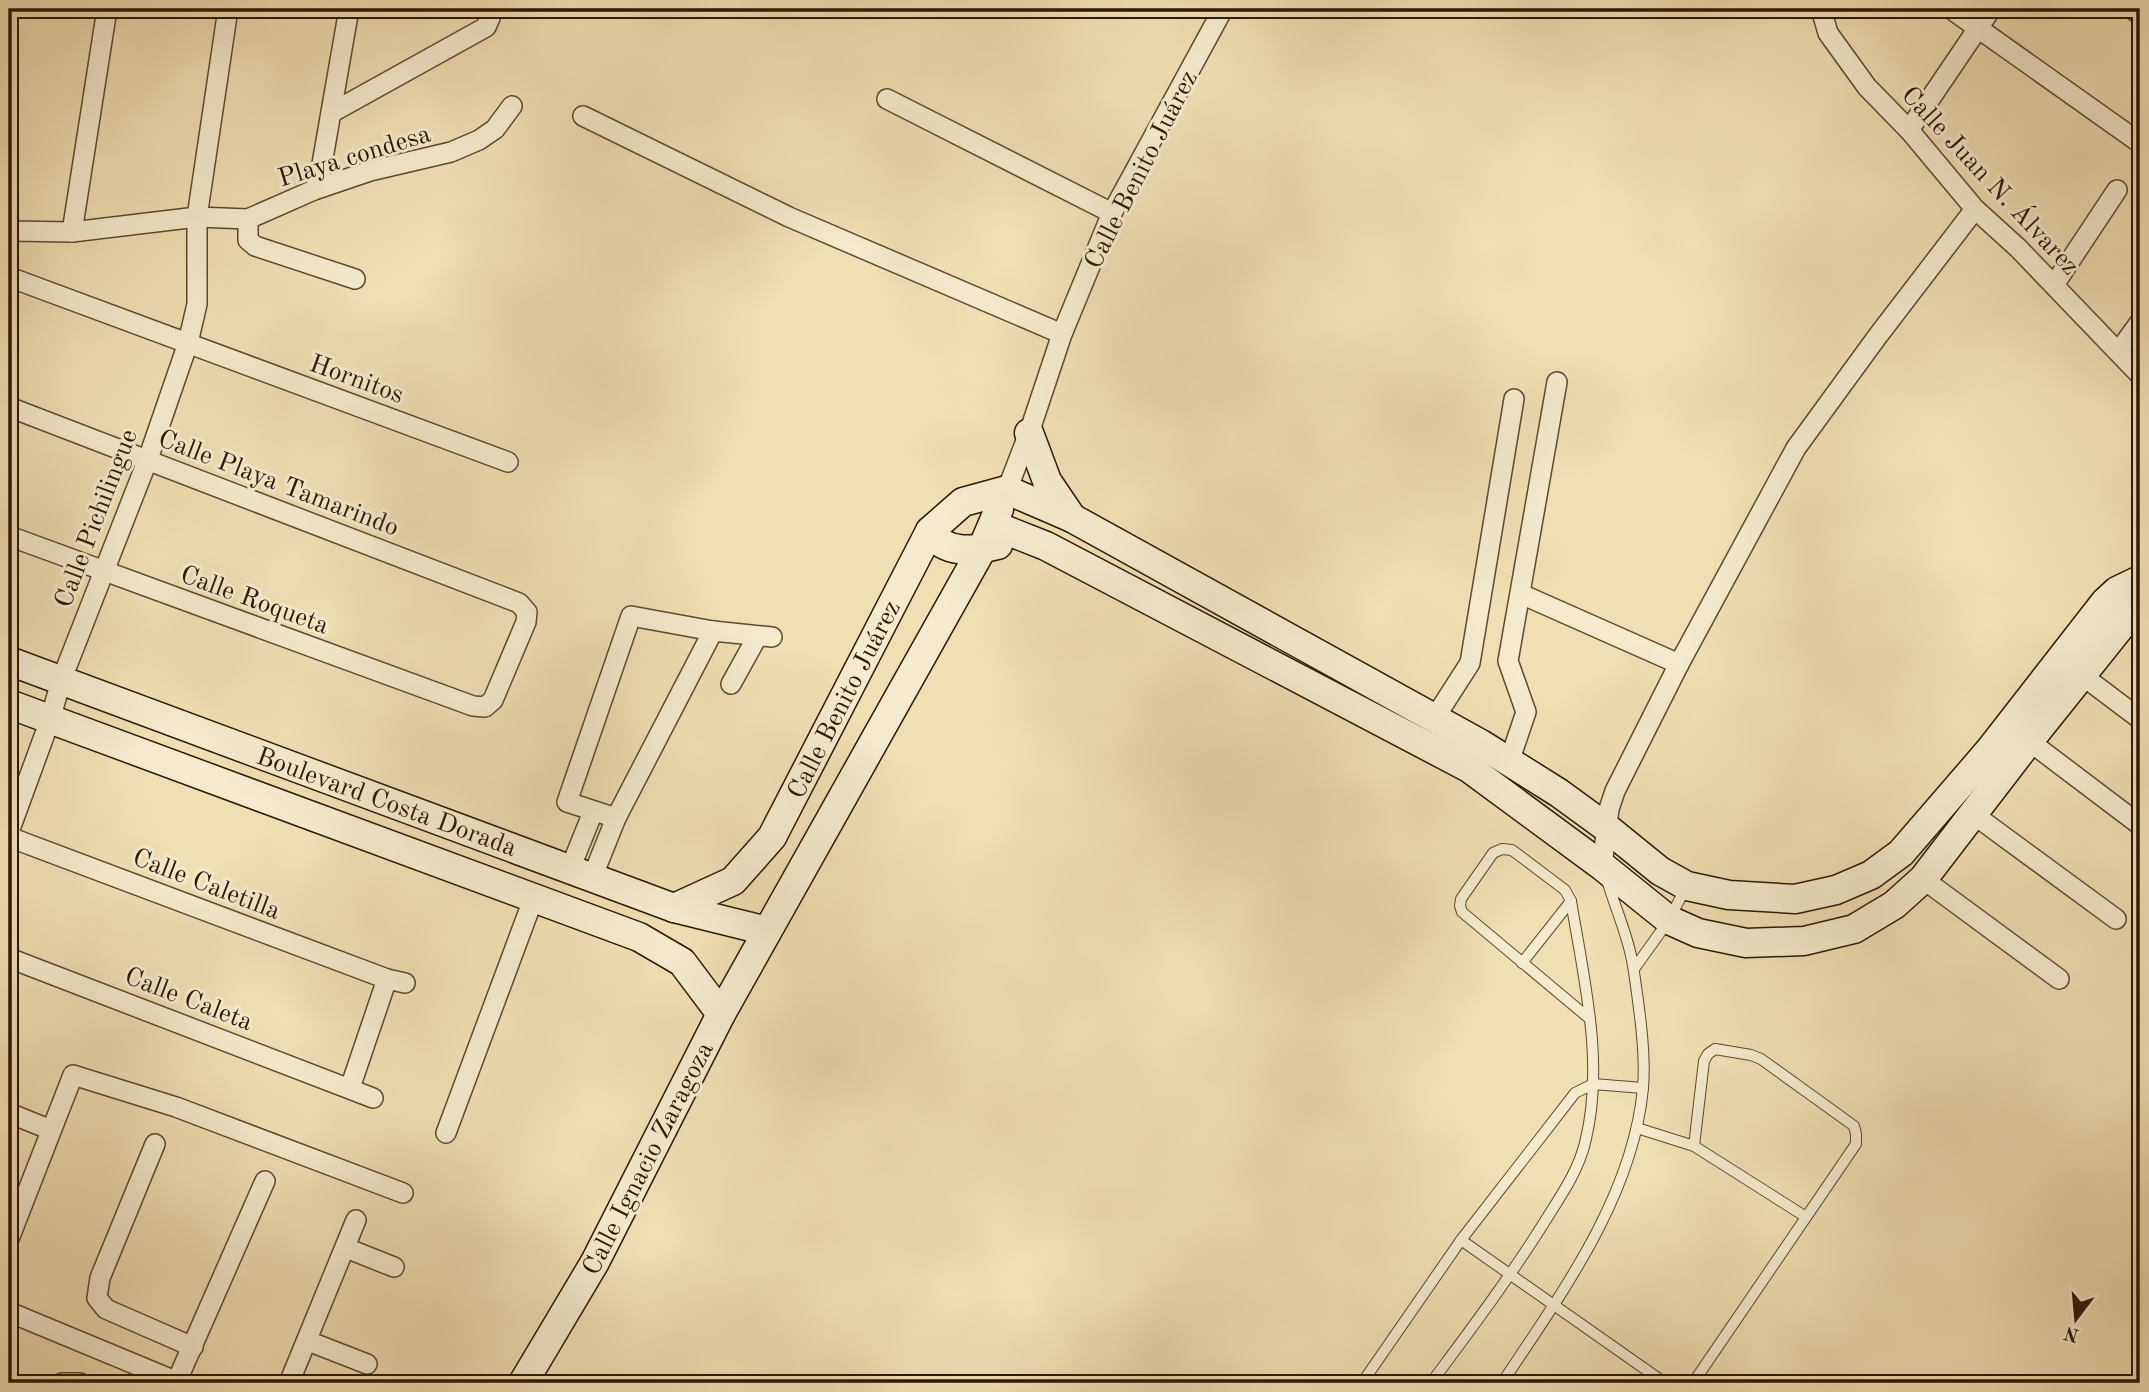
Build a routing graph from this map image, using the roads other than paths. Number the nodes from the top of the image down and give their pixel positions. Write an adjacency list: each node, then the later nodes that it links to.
1 (107, 9): 25 (street)
2 (228, 9): 22 (street, Calle Pichilingue)
3 (349, 9): 14 (street)
4 (488, 9): 14 (street)
5 (1223, 9): 21 (street, Calle Benito Juárez)
6 (1821, 9): 16 (street, Calle Juan N. Álvarez)
7 (1951, 9): 11 (street)
8 (1991, 9): 11 (street)
9 (2132, 9): 10 (street)
10 (2140, 15)
11 (1979, 28): 16 (street); 17 (street)
12 (887, 99): 21 (street)
13 (512, 106): 18 (street, Playa condesa)
14 (331, 113): 18 (street)
15 (583, 116): 30 (street)
16 (1909, 130): 20 (street, Calle Juan N. Álvarez)
17 (2140, 143)
18 (314, 190): 23 (street, Playa condesa)
19 (2117, 190): 28 (street)
20 (1975, 209): 28 (street, Calle Juan N. Álvarez); 50 (street)
21 (1112, 213): 30 (street, Calle Benito Juárez)
22 (197, 217): 23 (street, Playa condesa); 25 (street, Playa condesa); 31 (street, Calle Pichilingue)
23 (248, 219): 27 (street)
24 (9, 231): 25 (street, Playa condesa)
25 (72, 232)
26 (9, 277): 31 (street, Hornitos)
27 (355, 279)
28 (2054, 285): 32 (street, Calle Juan N. Álvarez)
29 (2140, 322): 32 (street)
30 (1062, 334): 37 (street, Calle Benito Juárez)
31 (188, 343): 38 (street, Calle Pichilingue); 39 (street, Hornitos)
32 (2119, 351): 33 (street, Calle Juan N. Álvarez)
33 (2140, 375)
34 (1557, 382): 46 (street)
35 (1514, 399): 60 (street)
36 (9, 407): 38 (street, Calle Playa Tamarindo)
37 (1029, 433): 40 (street, Calle Benito Juárez); 41 (main road)
38 (148, 459): 45 (street, Calle Pichilingue); 56 (street, Calle Playa Tamarindo)
39 (508, 463)
40 (1007, 490): 41 (main road); 42 (main road, Calle Benito Juárez); 44 (main road, Calle Benito Juárez)
41 (1072, 518): 54 (main road)
42 (930, 531): 44 (main road); 77 (main road, Calle Benito Juárez)
43 (9, 536): 45 (street, Calle Roqueta)
44 (987, 537): 57 (main road); 80 (main road, Calle Benito Juárez)
45 (103, 572): 52 (street, Calle Pichilingue); 56 (street, Calle Roqueta)
46 (1521, 594): 50 (street); 63 (street)
47 (2135, 597): 51 (main road); 74 (main road)
48 (713, 631): 53 (street); 64 (street); 66 (street)
49 (9, 661): 52 (main road, Boulevard Costa Dorada)
50 (1679, 664): 68 (street)
51 (2083, 676): 58 (street); 61 (main road)
52 (61, 681): 59 (street, Calle Pichilingue); 71 (main road, Boulevard Costa Dorada)
53 (731, 684)
54 (1378, 688): 57 (main road); 60 (main road)
55 (9, 704): 59 (main road, Boulevard Costa Dorada)
56 (485, 707)
57 (1360, 712): 62 (main road)
58 (2140, 719)
59 (50, 720): 69 (street, Calle Pichilingue); 72 (main road, Boulevard Costa Dorada)
60 (1440, 722): 62 (main road)
61 (2029, 741): 65 (main road); 67 (street)
62 (1475, 756): 63 (main road); 70 (main road)
63 (1509, 762): 68 (main road)
64 (593, 811): 66 (street); 71 (street)
65 (1973, 814): 73 (main road); 78 (street)
66 (616, 818): 71 (street)
67 (2140, 825)
68 (1607, 828): 70 (street); 74 (main road)
69 (9, 834): 88 (street, Calle Caletilla)
70 (1602, 866): 79 (main road); 83 (lane)
71 (570, 869): 72 (main road); 77 (main road, Boulevard Costa Dorada)
72 (482, 878): 75 (main road, Boulevard Costa Dorada)
73 (1923, 879): 79 (main road); 84 (street)
74 (1687, 886): 79 (lane)
75 (534, 897): 85 (main road, Boulevard Costa Dorada); 94 (street)
76 (1571, 901): 82 (lane); 82 (lane); 86 (lane)
77 (674, 908): 80 (main road, Boulevard Costa Dorada)
78 (2116, 919)
79 (1669, 920): 83 (lane)
80 (767, 931): 85 (main road, Calle Ignacio Zaragoza)
81 (9, 958): 88 (street, Calle Caleta)
82 (1522, 962): 86 (lane)
83 (1634, 969): 89 (lane)
84 (2059, 979)
85 (721, 1014): 115 (main road, Calle Ignacio Zaragoza)
86 (1590, 1019): 87 (lane)
87 (1593, 1084): 89 (lane); 102 (lane); 105 (lane)
88 (350, 1088): 90 (street, Calle Caleta)
89 (1643, 1088): 92 (lane)
90 (373, 1098)
91 (9, 1113): 93 (street)
92 (1637, 1128): 96 (lane); 106 (lane)
93 (51, 1130): 98 (street); 101 (street)
94 (446, 1133)
95 (155, 1144): 109 (street)
96 (1694, 1146): 99 (lane); 99 (lane)
97 (265, 1181): 109 (street)
98 (403, 1193)
99 (1806, 1217): 120 (lane)
100 (356, 1220): 103 (street)
101 (9, 1239)
102 (1461, 1240): 105 (lane); 116 (lane)
103 (346, 1248): 104 (street); 108 (street)
104 (394, 1267)
105 (1511, 1275): 106 (lane); 117 (lane)
106 (1553, 1305): 118 (lane); 119 (lane)
107 (9, 1312): 113 (street)
108 (307, 1341): 110 (street); 114 (street)
109 (193, 1347): 113 (street)
110 (367, 1364)
111 (61, 1383): 112 (street)
112 (80, 1383)
113 (178, 1383)
114 (289, 1383)
115 (523, 1383)
116 (1362, 1383)
117 (1431, 1383)
118 (1502, 1383)
119 (1665, 1383)
120 (1693, 1383)

